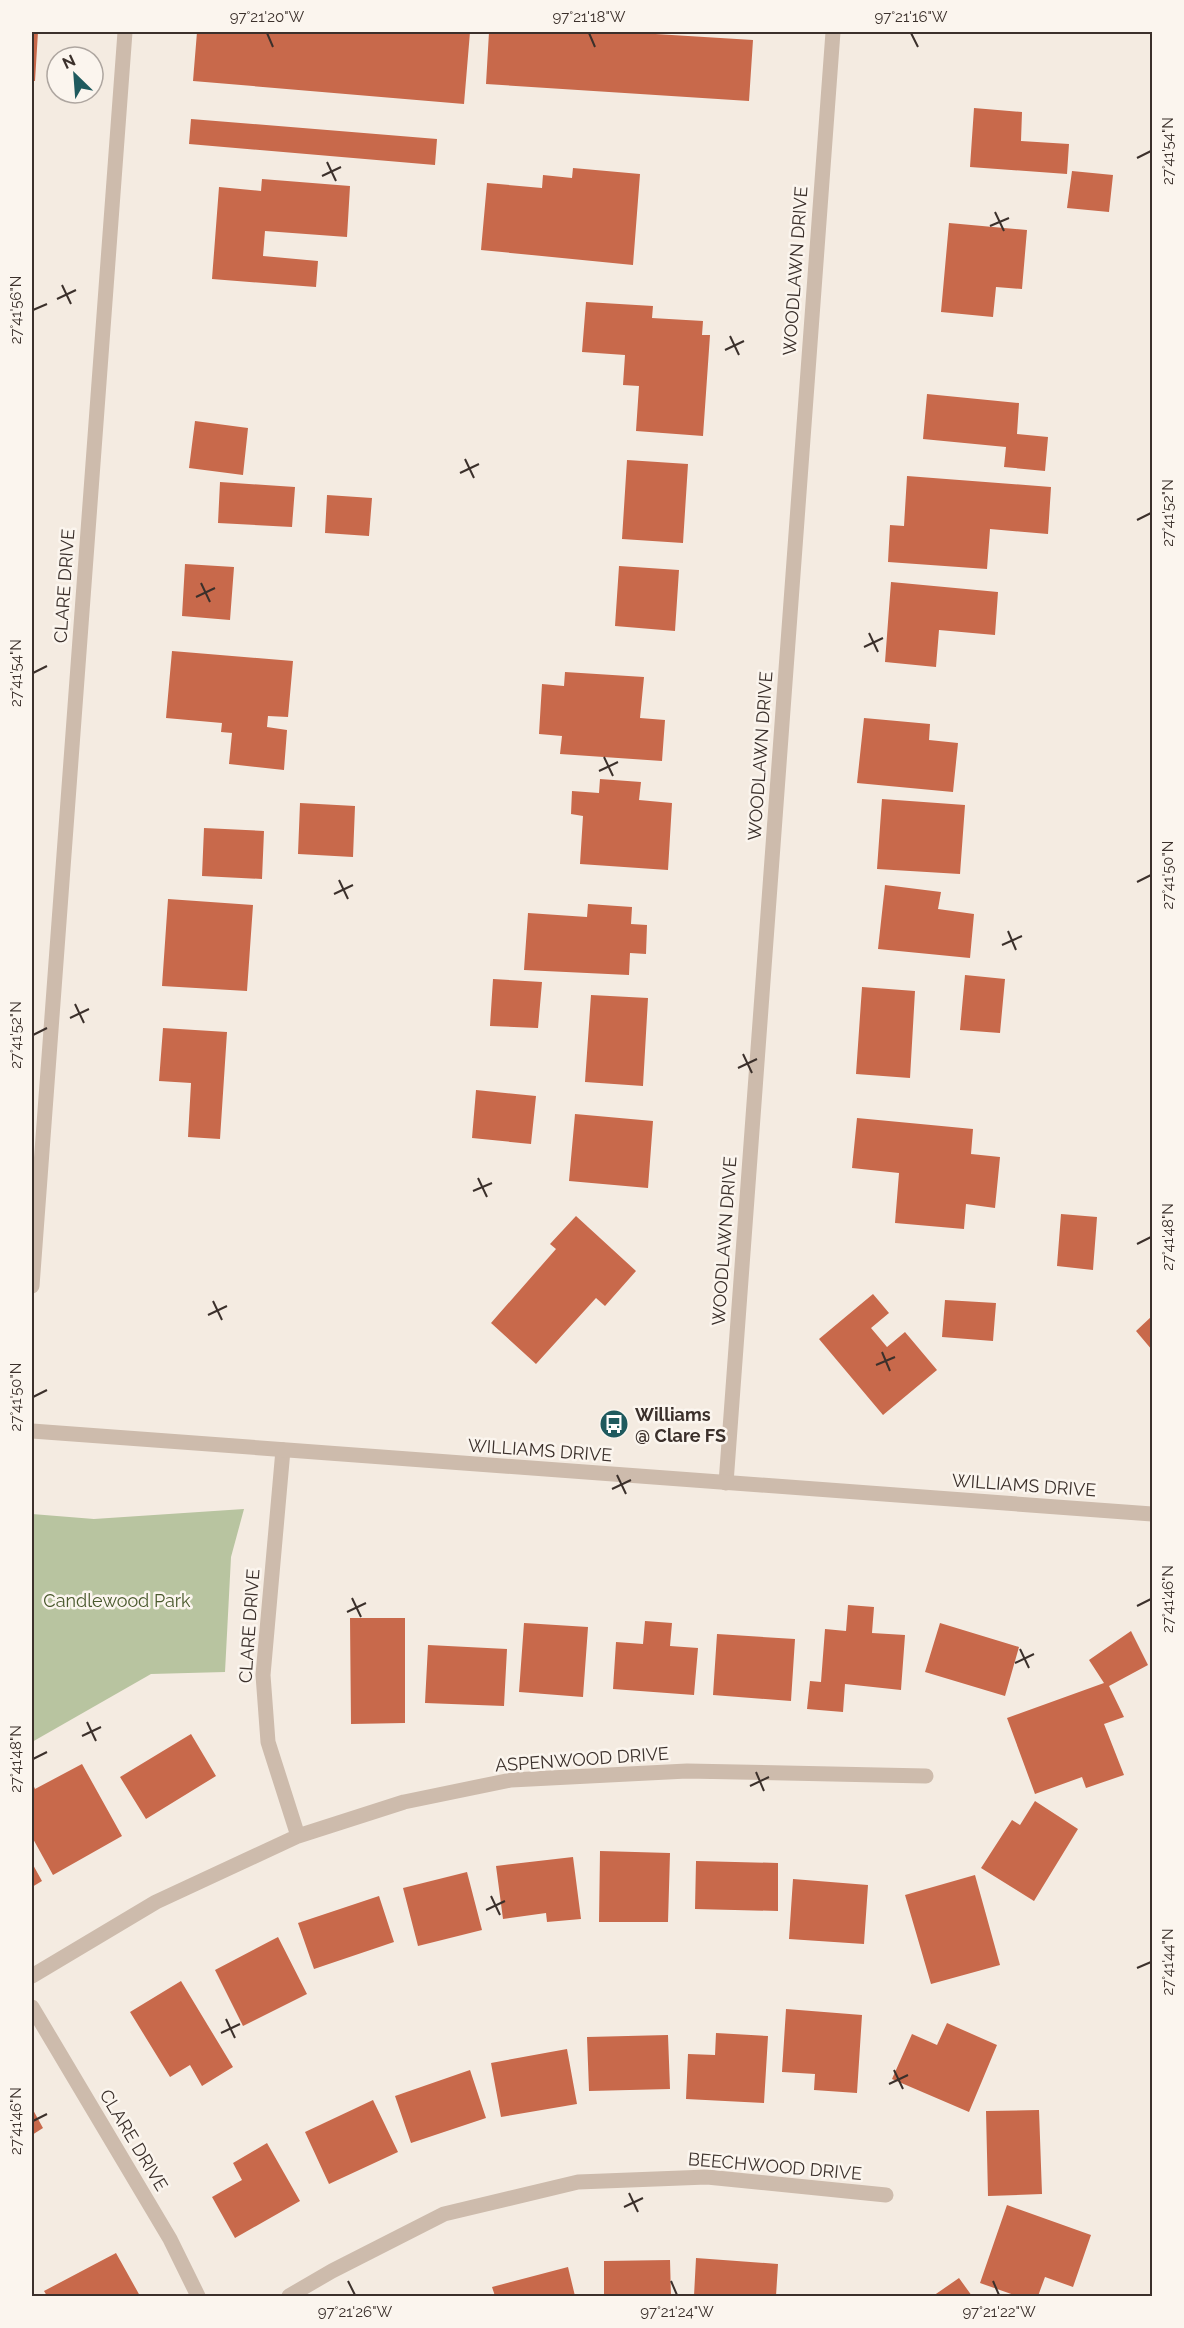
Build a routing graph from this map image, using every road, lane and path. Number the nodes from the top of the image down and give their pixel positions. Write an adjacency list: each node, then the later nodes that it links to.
1 (125, 32): 3 (street, CLARE DRIVE)
2 (832, 32): 6 (street, WOODLAWN DRIVE)
3 (32, 1286)
4 (32, 1431): 5 (street, WILLIAMS DRIVE)
5 (283, 1450): 6 (street, WILLIAMS DRIVE); 9 (street, CLARE DRIVE)
6 (726, 1483): 7 (street, WILLIAMS DRIVE)
7 (1152, 1514)
8 (926, 1776): 9 (street, ASPENWOOD DRIVE)
9 (298, 1836): 10 (street, ASPENWOOD DRIVE)
10 (32, 1976)
11 (32, 2007): 13 (street, CLARE DRIVE)
12 (886, 2195): 14 (street, BEECHWOOD DRIVE)
13 (198, 2296)
14 (289, 2296)

